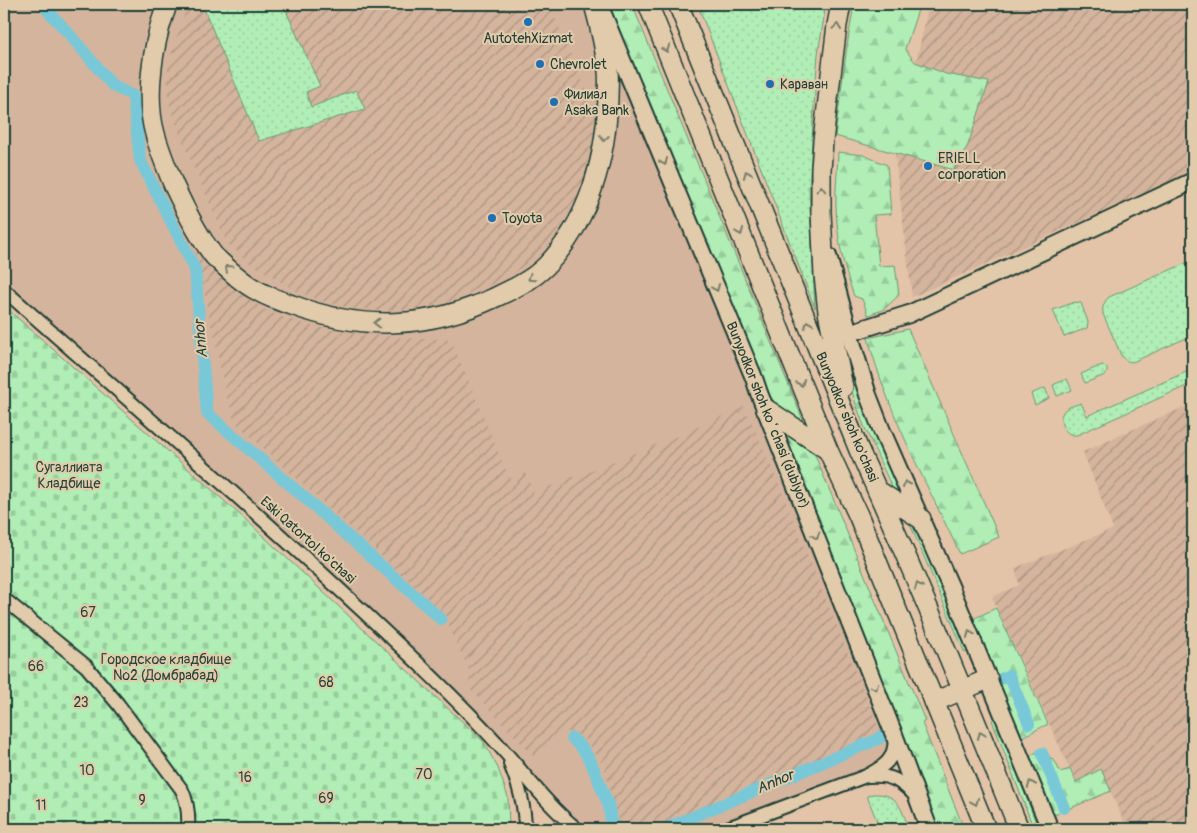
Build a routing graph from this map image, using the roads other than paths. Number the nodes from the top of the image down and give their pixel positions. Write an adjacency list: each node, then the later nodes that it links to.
1 (167, 4): 2 (main road, one-way to 1)
2 (594, 4)
3 (598, 4): 11 (street, Bunyodkor shoh koʻchasi (dublyor), one-way to 11)
4 (648, 4): 12 (main road, Bunyodkor shoh ko'chasi, one-way to 12)
5 (678, 4): 13 (main road, Bunyodkor shoh ko'chasi, one-way to 5)
6 (841, 4): 8 (main road, one-way to 6)
7 (1193, 181): 10 (street)
8 (823, 237): 10 (street); 13 (main road)
9 (4, 290): 21 (street, Eski Qatortol ko'chasi)
10 (849, 333): 15 (street, one-way to 10)
11 (766, 409): 12 (main road); 20 (street, Bunyodkor shoh koʻchasi (dublyor), one-way to 20)
12 (828, 450): 19 (main road, Bunyodkor shoh ko'chasi)
13 (859, 450): 14 (main road, Bunyodkor shoh ko'chasi)
14 (877, 490): 15 (main road); 18 (main road, Bunyodkor shoh ko'chasi, one-way to 14)
15 (921, 519): 17 (street, one-way to 15)
16 (4, 599): 24 (street)
17 (988, 679): 18 (main road); 31 (street, one-way to 17)
18 (962, 690): 19 (main road); 30 (main road, Bunyodkor shoh ko'chasi, one-way to 18)
19 (934, 702): 29 (main road, Bunyodkor shoh ko'chasi, one-way to 29)
20 (895, 737): 22 (street); 23 (street, Bunyodkor shoh koʻchasi (dublyor))
21 (503, 750): 25 (street); 26 (street, Eski Qatortol ko'chasi)
22 (866, 776): 23 (street); 27 (street)
23 (917, 798): 28 (street, Bunyodkor shoh koʻchasi (dublyor))
24 (188, 829)
25 (525, 829)
26 (577, 829)
27 (725, 829)
28 (929, 829)
29 (986, 829)
30 (1019, 829)
31 (1050, 829)

